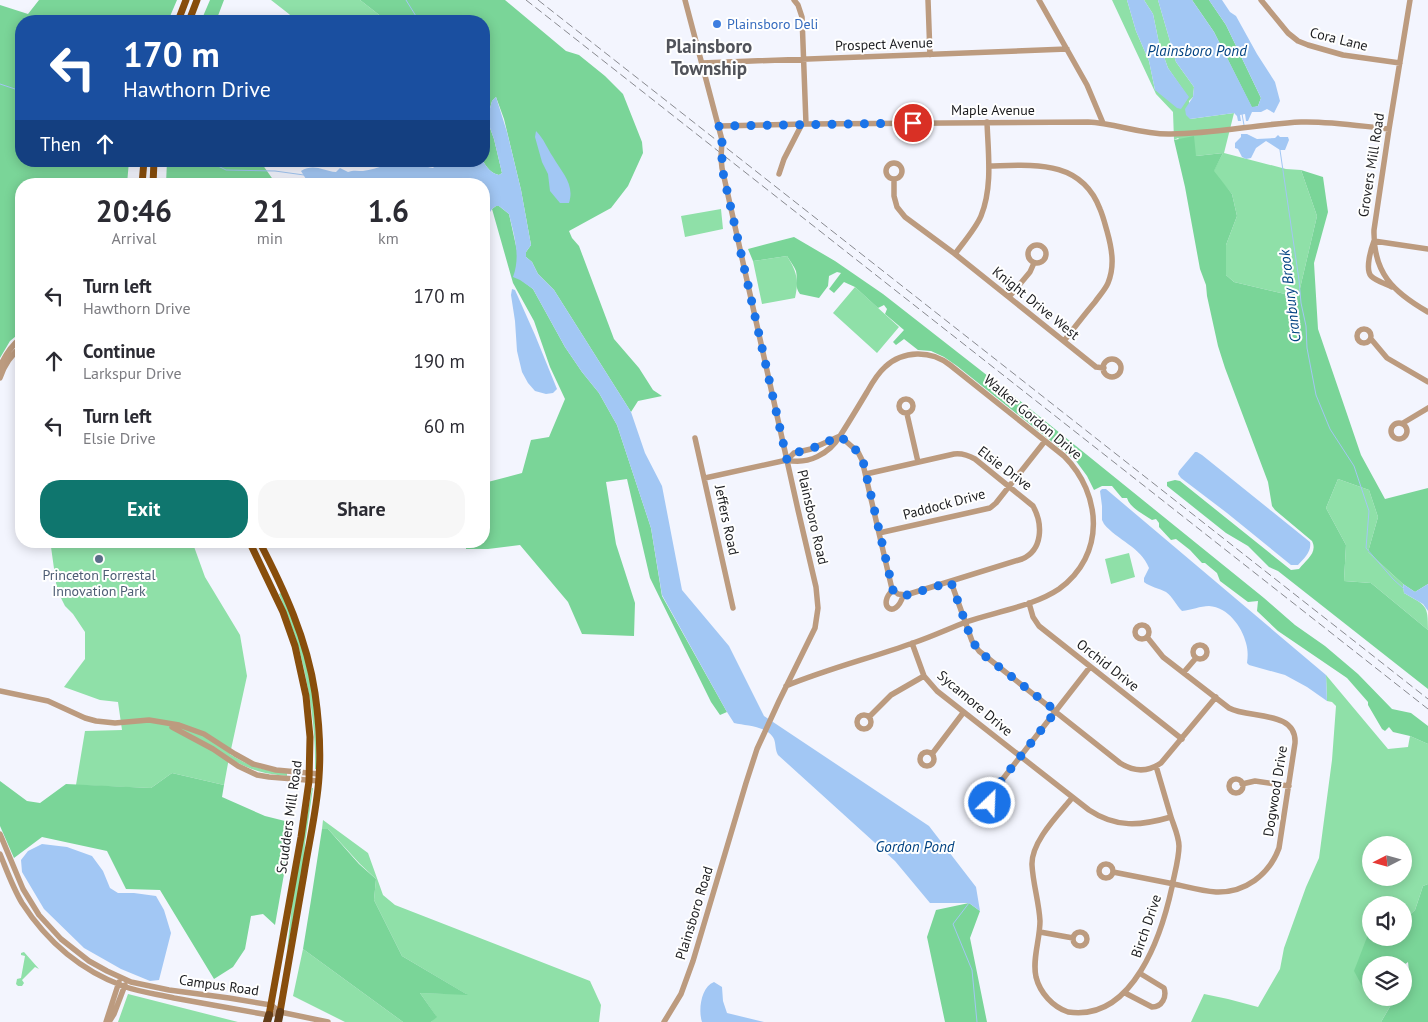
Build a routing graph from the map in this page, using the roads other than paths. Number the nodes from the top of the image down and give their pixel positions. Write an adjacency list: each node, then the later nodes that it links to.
1 (186, 0): 9 (main road)
2 (197, 0): 10 (main road)
3 (685, 0): 14 (street, Plainsboro Road)
4 (795, 0): 13 (street)
5 (928, 0): 12 (street)
6 (1039, 0): 11 (street)
7 (1261, 0): 15 (street, Cora Lane)
8 (1410, 0): 15 (street, Grovers Mill Road)
9 (180, 15)
10 (191, 15)
11 (1067, 49): 12 (street, Prospect Avenue); 17 (street)
12 (930, 55): 13 (street, Prospect Avenue)
13 (804, 58): 14 (street, Prospect Avenue); 18 (street)
14 (702, 63): 19 (street, Plainsboro Road)
15 (1400, 63): 20 (street, Grovers Mill Road)
16 (987, 122): 17 (street, Maple Avenue); 18 (street, Maple Avenue); 21 (street)
17 (1103, 123): 20 (street, Maple Avenue)
18 (804, 124): 19 (street, Maple Avenue); 22 (street)
19 (719, 126): 45 (street, Plainsboro Road, bridge)
20 (1389, 130): 24 (street, Grovers Mill Road)
21 (989, 166): 26 (street); 32 (street)
22 (779, 174)
23 (894, 180): 26 (street, Knight Drive West)
24 (1374, 241): 25 (street); 28 (street, Grovers Mill Road); 28 (street)
25 (1428, 249)
26 (955, 254): 29 (street, Knight Drive West)
27 (1034, 263): 29 (street)
28 (1394, 288): 30 (street, Grovers Mill Road)
29 (1009, 297): 32 (street, Knight Drive West)
30 (1428, 312)
31 (1371, 339): 38 (street)
32 (1064, 341): 36 (street, Knight Drive West)
33 (15, 344): 35 (street)
34 (15, 352): 37 (street)
35 (0, 367)
36 (1104, 368)
37 (0, 378)
38 (1428, 382)
39 (1428, 408): 41 (street)
40 (907, 414): 46 (street)
41 (1403, 423)
42 (840, 436): 44 (street, Walker Gordon Drive); 45 (street); 45 (street, Walker Gordon Drive); 47 (street, Elsie Drive)
43 (696, 438): 48 (street, Jeffers Road)
44 (1045, 441): 49 (street, Paddock Drive); 56 (street, Walker Gordon Drive)
45 (787, 460): 48 (street); 65 (street, Plainsboro Road)
46 (918, 462): 47 (street, Elsie Drive); 49 (street, Elsie Drive)
47 (866, 474): 50 (street, Elsie Drive)
48 (705, 478): 57 (street, Jeffers Road)
49 (1009, 486): 50 (street, Paddock Drive); 53 (street, Elsie Drive)
50 (879, 533): 54 (street, Elsie Drive)
51 (252, 548): 78 (main road, Scudders Mill Road)
52 (262, 548): 79 (main road, Scudders Mill Road)
53 (951, 582): 55 (street, Elsie Drive); 58 (street)
54 (893, 590): 55 (street); 55 (street, Elsie Drive)
55 (903, 596)
56 (1029, 603): 58 (street, Walker Gordon Drive); 62 (street, Orchid Drive)
57 (733, 608)
58 (966, 622): 60 (street, Walker Gordon Drive); 68 (street)
59 (1146, 638): 63 (street, Dogwood Drive)
60 (912, 643): 64 (street, Sycamore Drive); 65 (street, Walker Gordon Drive)
61 (1196, 658): 63 (street)
62 (1090, 666): 68 (street); 73 (street, Orchid Drive)
63 (1184, 672): 67 (street, Dogwood Drive)
64 (924, 676): 69 (street, Sycamore Drive); 70 (street)
65 (786, 686): 100 (street, Plainsboro Road)
66 (0, 692): 71 (street)
67 (1216, 698): 73 (street); 81 (street, Dogwood Drive)
68 (1056, 711): 76 (street); 77 (street)
69 (963, 712): 75 (street); 76 (street, Sycamore Drive)
70 (869, 717)
71 (163, 722): 72 (street); 74 (street)
72 (210, 737): 74 (street); 78 (street)
73 (1182, 739): 77 (street)
74 (205, 744): 78 (street)
75 (932, 754)
76 (1020, 757): 82 (street); 83 (street, Sycamore Drive)
77 (1156, 766): 84 (street, Birch Drive)
78 (310, 777): 79 (street); 94 (main road, Scudders Mill Road)
79 (319, 778): 95 (main road, Scudders Mill Road)
80 (1242, 784): 81 (street)
81 (1289, 786): 88 (street, Dogwood Drive)
82 (988, 798)
83 (1072, 798): 84 (street, Sycamore Drive); 89 (street, Birch Drive)
84 (1171, 818): 88 (street, Birch Drive)
85 (0, 834): 92 (street, Campus Road)
86 (0, 854): 92 (street, Campus Road)
87 (1113, 872): 88 (street, Dogwood Drive)
88 (1172, 884): 91 (street, Birch Drive)
89 (1040, 932): 90 (street); 93 (street, Birch Drive)
90 (1073, 938)
91 (1140, 974): 93 (street, Birch Drive); 93 (street)
92 (123, 982): 94 (street, Campus Road); 96 (street, Campus Road); 97 (street)
93 (1127, 994)
94 (271, 1005): 95 (street, Campus Road); 96 (main road, Scudders Mill Road)
95 (280, 1012): 96 (street, Campus Road); 98 (highway); 99 (street)
96 (268, 1018)
97 (108, 1022)
98 (278, 1022)
99 (328, 1022)
100 (664, 1022)

